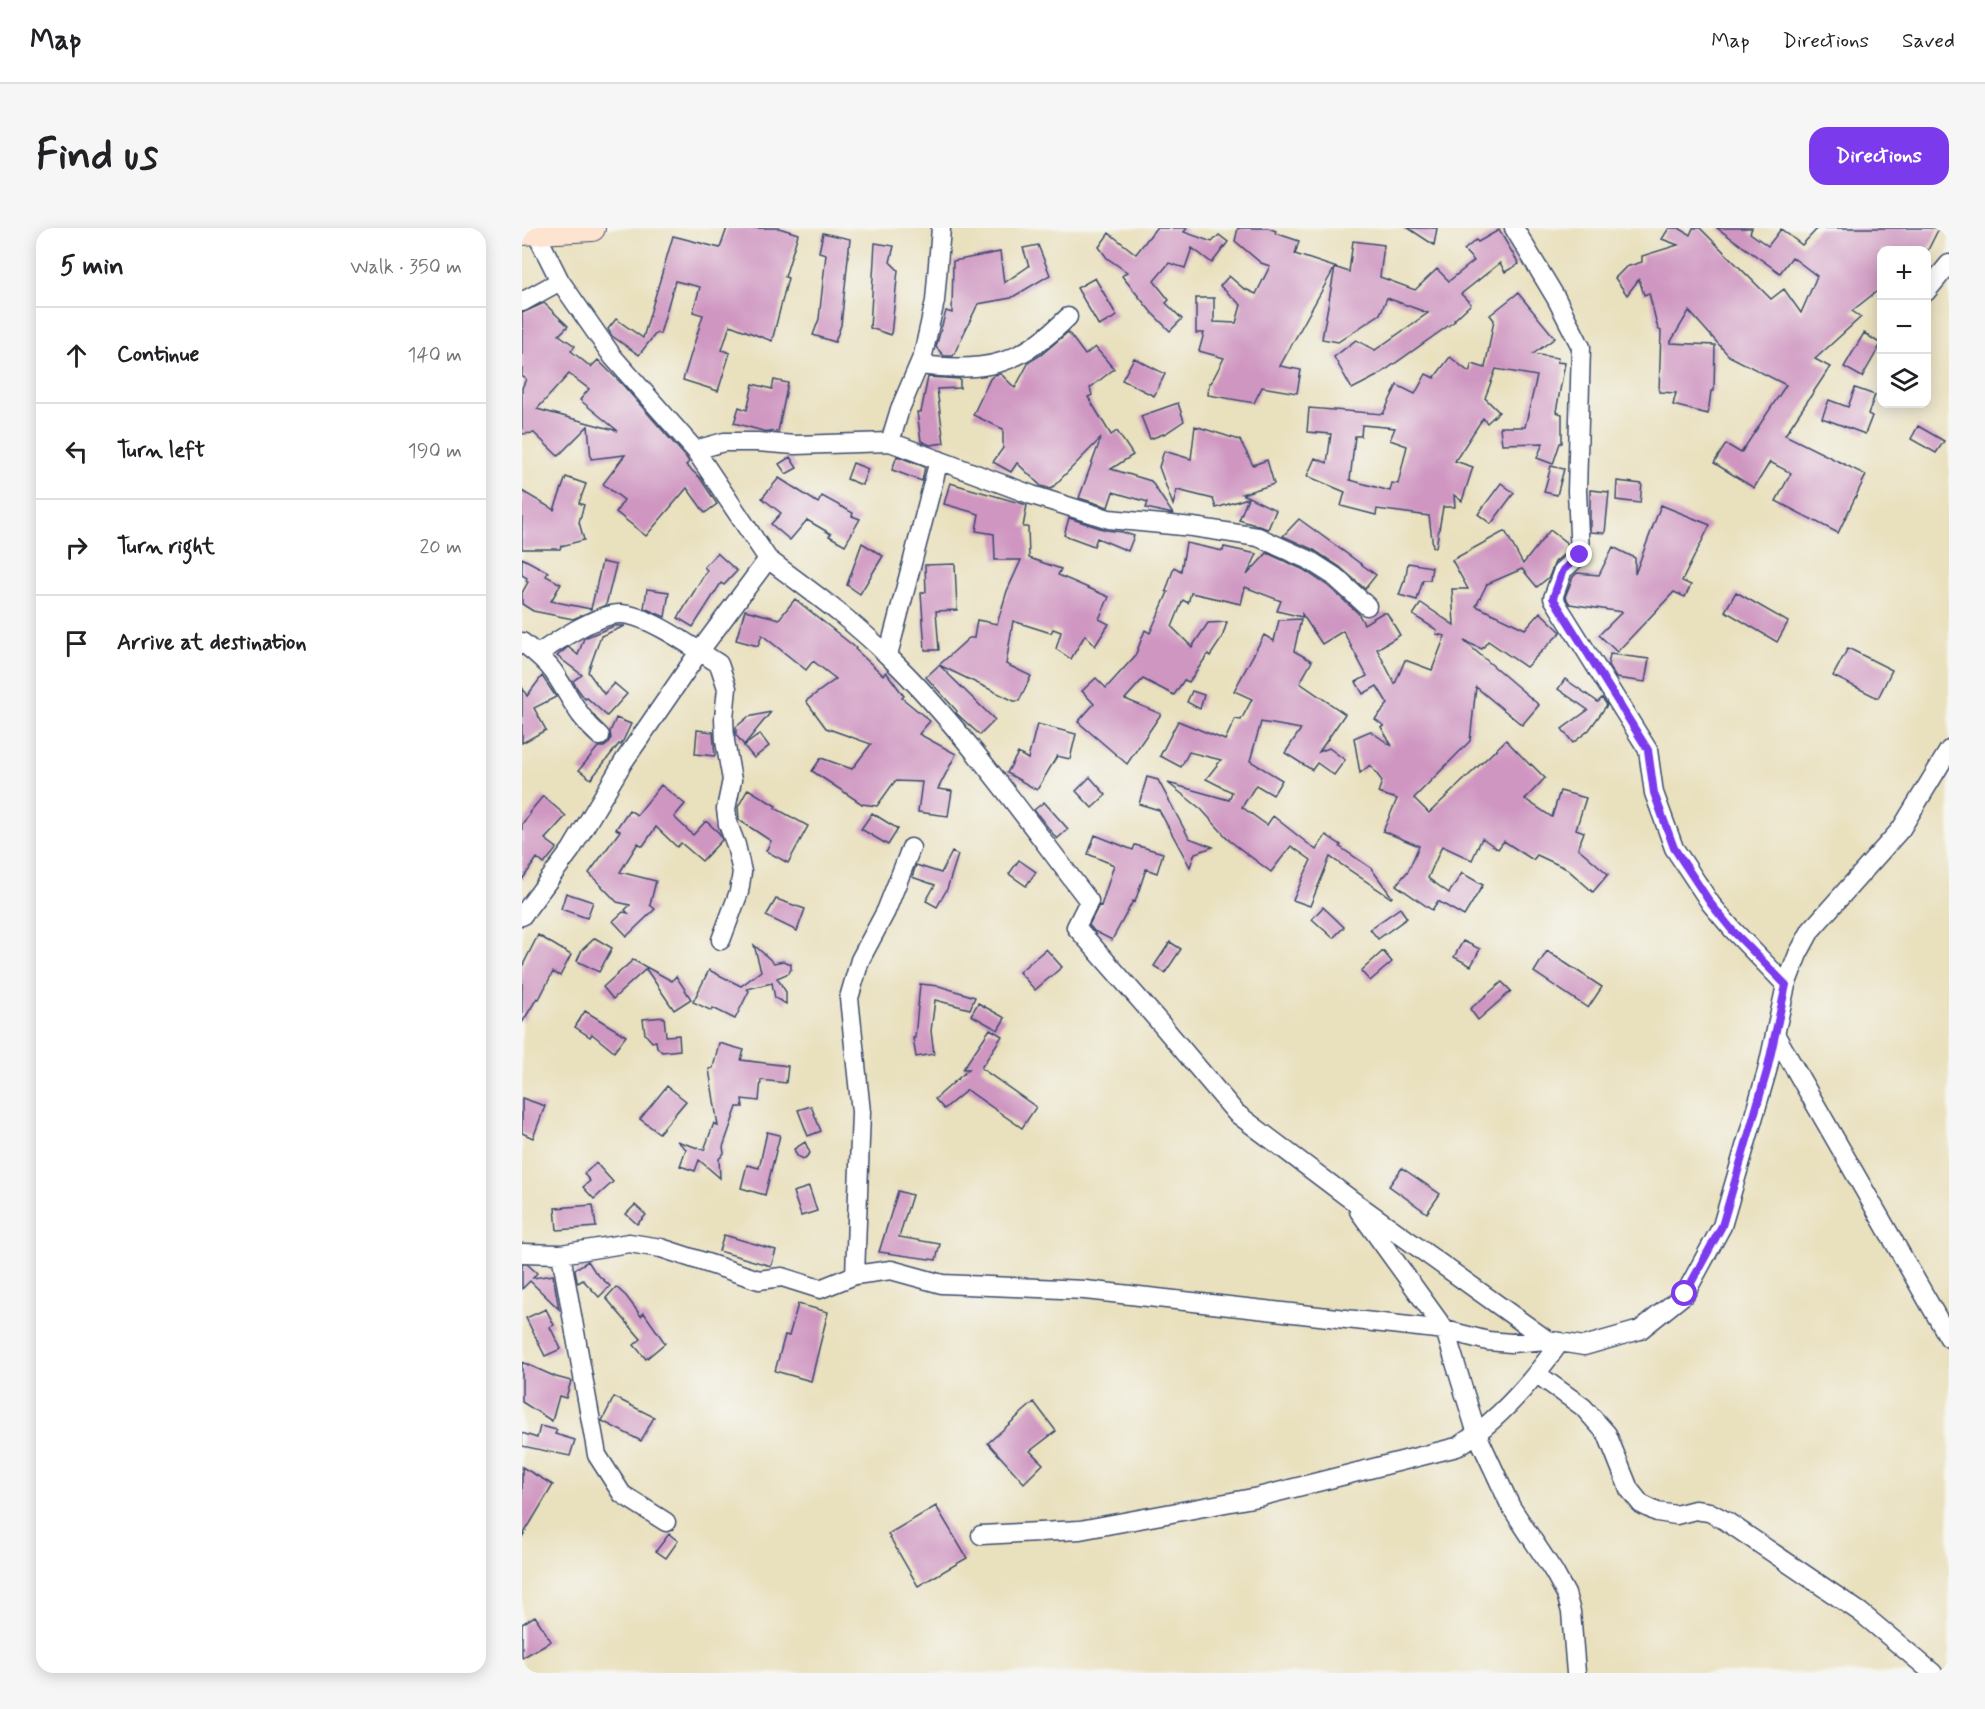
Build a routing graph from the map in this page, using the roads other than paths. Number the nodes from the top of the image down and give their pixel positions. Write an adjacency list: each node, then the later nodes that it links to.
1 (592, 228): 4 (street)
2 (941, 228): 10 (street)
3 (1514, 228): 25 (street)
4 (529, 232): 6 (street)
5 (1949, 264): 7 (street)
6 (560, 281): 8 (street); 12 (street)
7 (1931, 286)
8 (522, 302)
9 (1068, 317): 10 (street)
10 (920, 365): 11 (street)
11 (890, 442): 12 (street); 13 (street)
12 (695, 450): 14 (street)
13 (939, 460): 15 (street); 19 (street)
14 (768, 559): 17 (street); 19 (street)
15 (1367, 606)
16 (522, 642): 18 (street)
17 (699, 652): 18 (street); 23 (street); 24 (street)
18 (538, 654): 20 (street)
19 (888, 655): 27 (street)
20 (600, 736)
21 (1949, 750): 25 (street)
22 (911, 848): 30 (street)
23 (522, 916)
24 (721, 940)
25 (1786, 985): 26 (street)
26 (1775, 1034): 32 (street); 33 (street)
27 (1349, 1198): 31 (street); 33 (street)
28 (522, 1253): 29 (street)
29 (561, 1254): 30 (street); 36 (street)
30 (855, 1275): 31 (street)
31 (1445, 1330): 33 (street); 35 (street)
32 (1949, 1338)
33 (1553, 1341): 34 (street)
34 (1537, 1374): 35 (street); 39 (street)
35 (1477, 1434): 37 (street); 38 (street)
36 (666, 1522)
37 (981, 1534)
38 (1576, 1673)
39 (1933, 1673)

